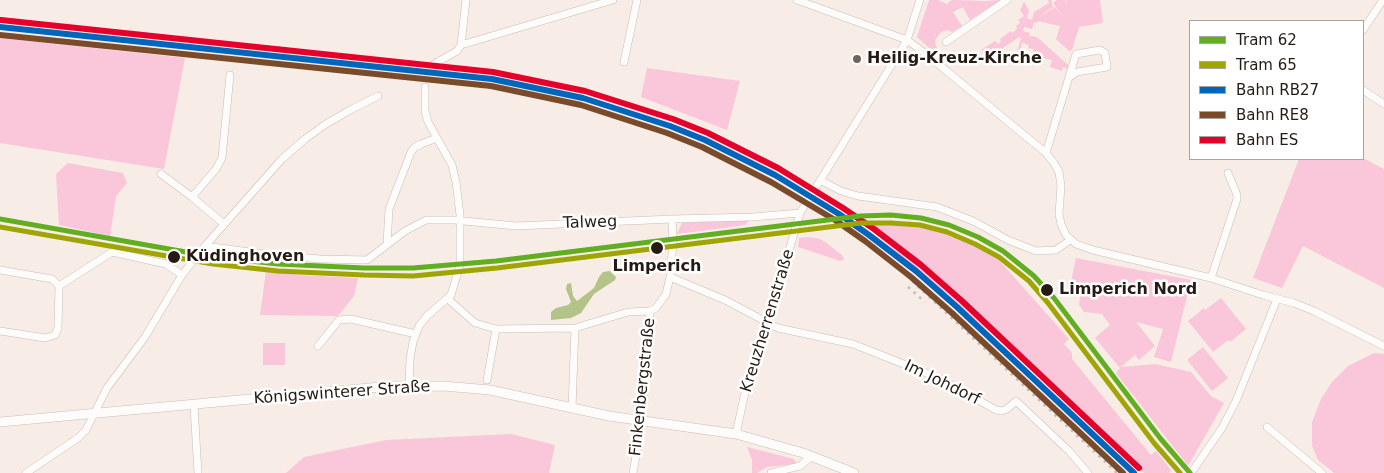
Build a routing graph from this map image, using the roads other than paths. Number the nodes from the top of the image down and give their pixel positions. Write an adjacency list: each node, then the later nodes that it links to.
1 (466, 0): 11 (street)
2 (613, 0): 11 (street)
3 (637, 0): 12 (street)
4 (796, 0): 9 (street)
5 (920, 0): 9 (street, Kreuzherrenstraße)
6 (1007, 0): 10 (street)
7 (1383, 0): 8 (street)
8 (1364, 28)
9 (907, 40): 21 (street); 24 (street, Kreuzherrenstraße)
10 (946, 42)
11 (461, 45): 13 (street)
12 (624, 62)
13 (434, 64)
14 (230, 75): 25 (street)
15 (1070, 77): 15 (street); 21 (street)
16 (425, 87): 20 (street)
17 (1364, 91): 19 (street)
18 (378, 96): 29 (street)
19 (1384, 104)
20 (437, 138): 28 (street); 31 (street)
21 (1046, 153): 30 (street)
22 (1228, 173): 36 (street)
23 (161, 174): 25 (street)
24 (820, 180): 26 (street, Kreuzherrenstraße); 30 (street)
25 (192, 197): 29 (street)
26 (800, 213): 27 (street, Talweg); 41 (street, Kreuzherrenstraße)
27 (672, 219): 28 (street, Talweg); 35 (street, Finkenbergstraße)
28 (460, 222): 31 (street, Talweg); 38 (street)
29 (224, 224): 32 (street)
30 (1070, 240): 36 (street)
31 (387, 244): 32 (street, Talweg)
32 (205, 246): 34 (street)
33 (0, 270): 37 (street)
34 (182, 275): 37 (street); 52 (street)
35 (670, 277): 40 (street, Finkenbergstraße); 41 (street)
36 (1211, 278): 39 (street)
37 (60, 286): 44 (street)
38 (448, 299): 43 (street); 45 (street)
39 (1277, 299): 47 (street); 58 (street)
40 (650, 311): 42 (street); 53 (street, Finkenbergstraße)
41 (767, 324): 56 (street, Kreuzherrenstraße); 64 (street, Im Johdorf)
42 (575, 328): 43 (street); 51 (street)
43 (496, 329): 48 (street)
44 (0, 331)
45 (416, 334): 46 (street); 49 (street)
46 (318, 346)
47 (1384, 346)
48 (487, 380)
49 (409, 386): 50 (main road, Königswinterer Straße); 51 (main road, Königswinterer Straße)
50 (194, 406): 52 (main road, Königswinterer Straße); 60 (street)
51 (572, 408): 53 (main road, Königswinterer Straße)
52 (94, 413): 54 (main road, Königswinterer Straße); 59 (street)
53 (642, 421): 56 (main road, Königswinterer Straße); 61 (street, Finkenbergstraße)
54 (0, 422)
55 (1267, 427): 65 (street)
56 (736, 434): 57 (main road, Königswinterer Straße)
57 (812, 456): 62 (street); 63 (main road, Königswinterer Straße)
58 (1193, 470)
59 (26, 473)
60 (198, 473)
61 (633, 473)
62 (771, 473)
63 (854, 473)
64 (1088, 473)
65 (1322, 473)

